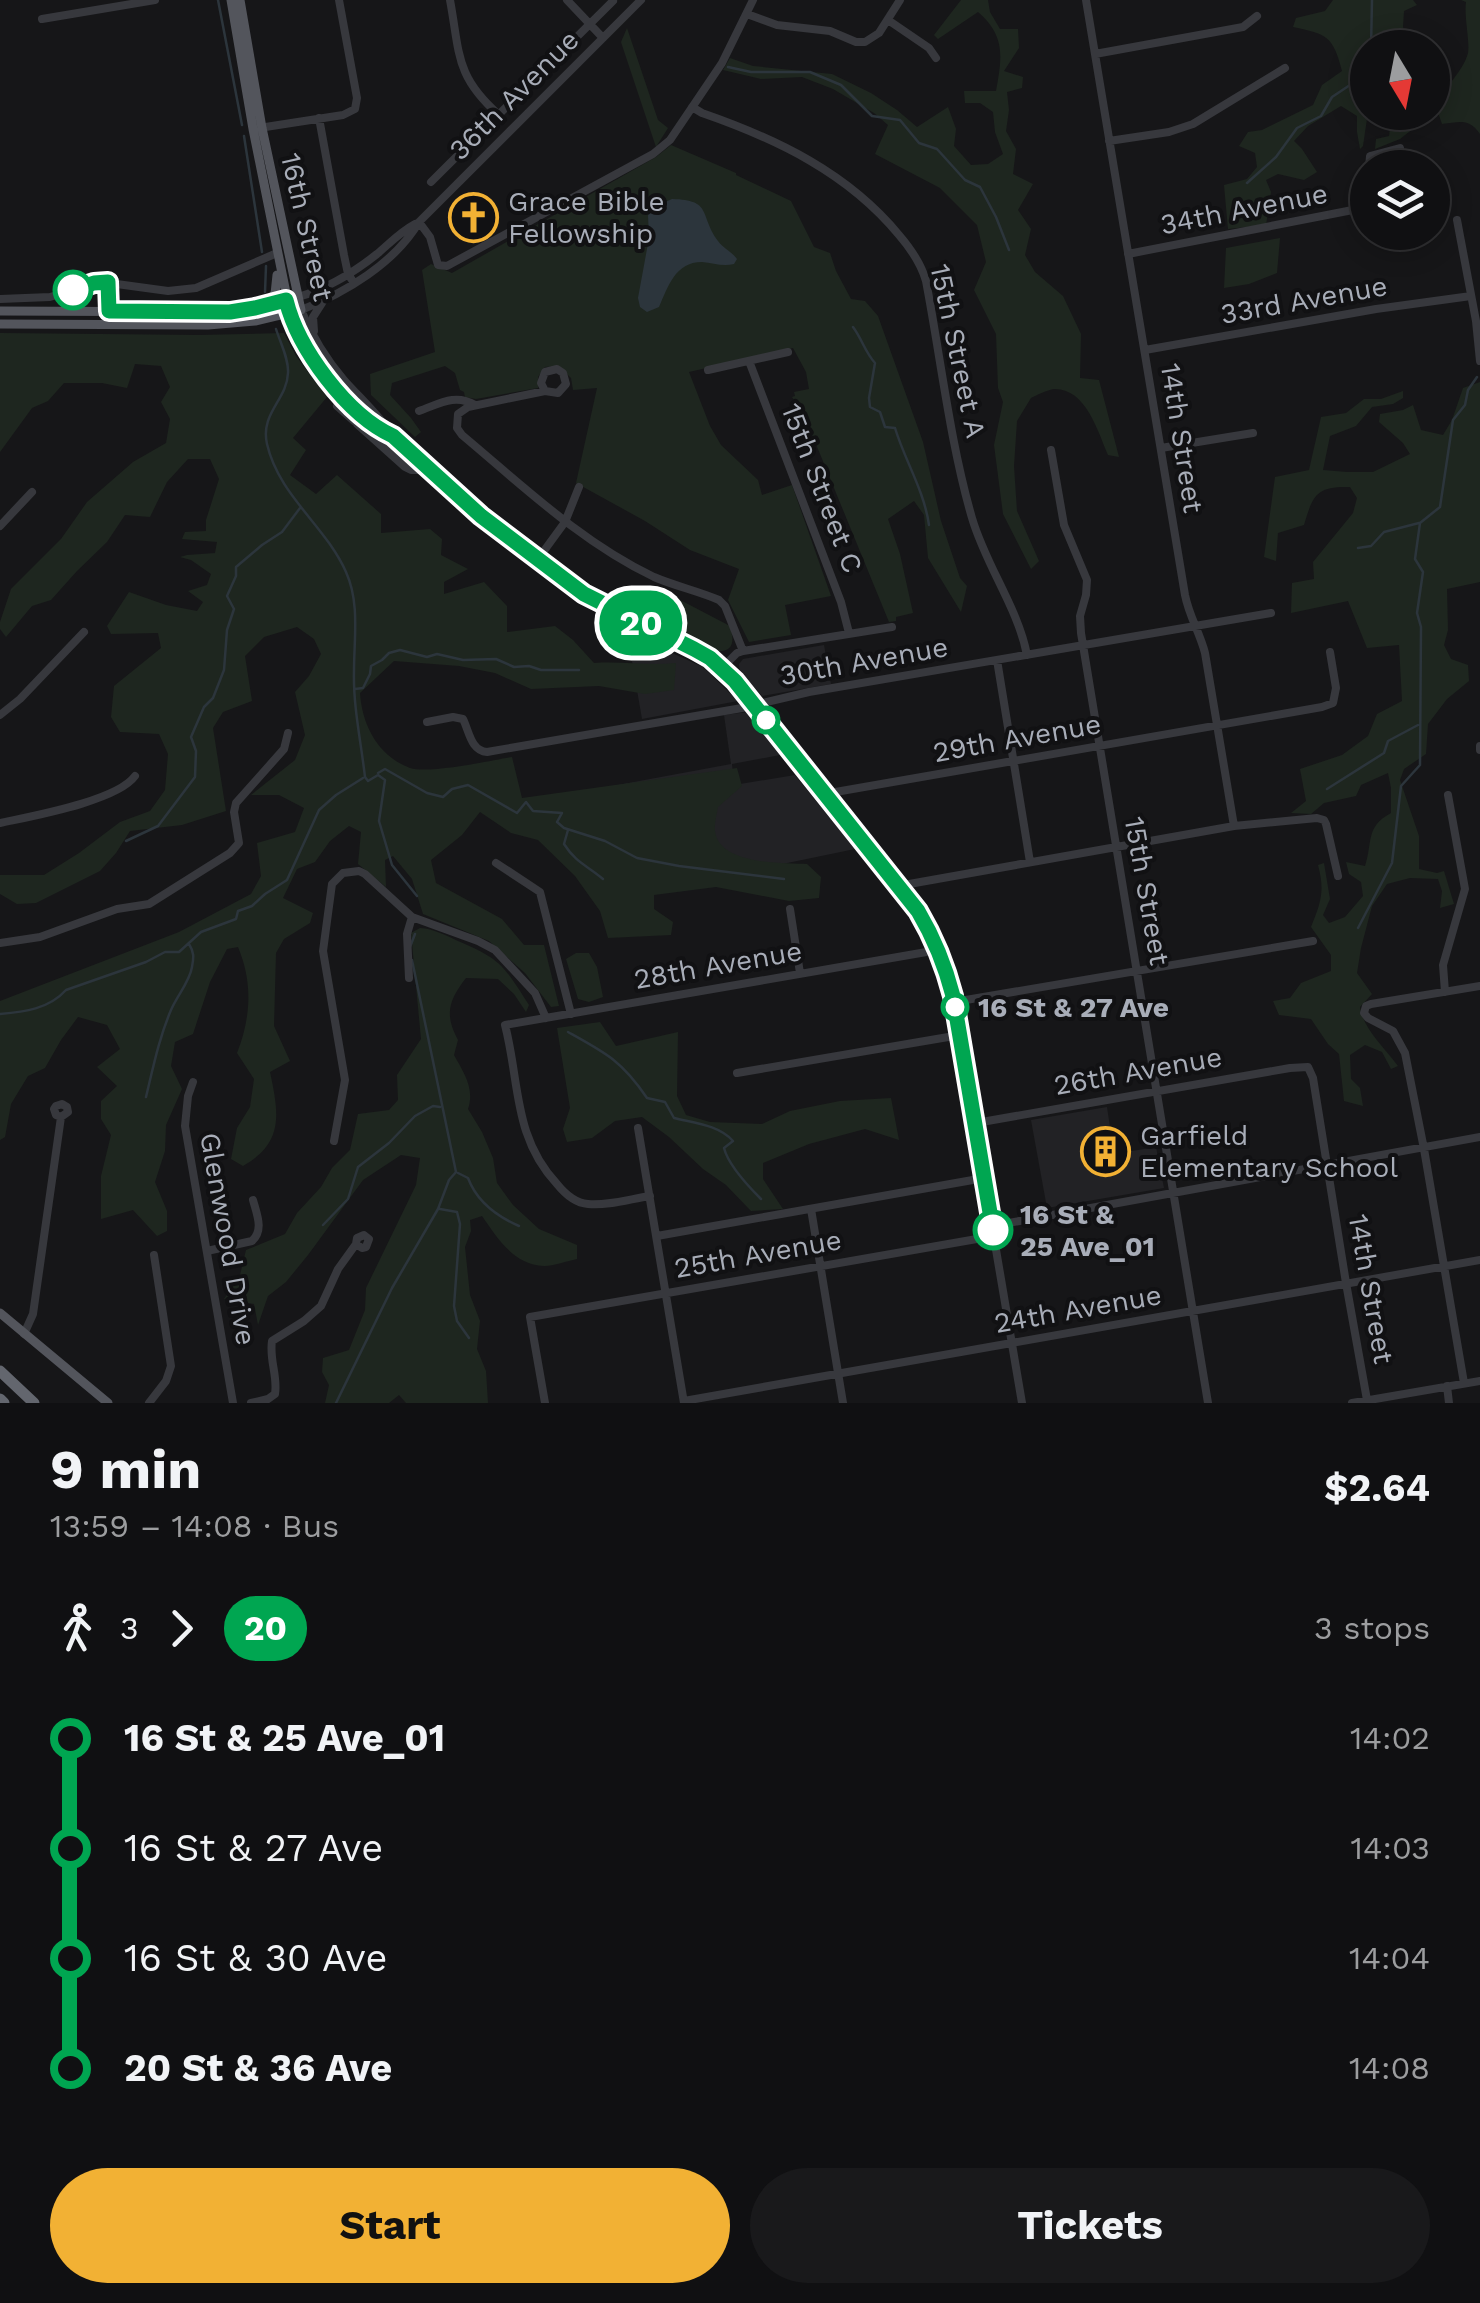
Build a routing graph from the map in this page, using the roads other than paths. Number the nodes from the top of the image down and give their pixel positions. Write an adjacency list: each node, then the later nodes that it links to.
1 (156, 0): 14 (street)
2 (231, 0): 24 (main road, 16th Street)
3 (240, 0): 24 (main road, 16th Street)
4 (339, 0): 23 (street)
5 (450, 0): 22 (street)
6 (566, 0): 16 (street)
7 (641, 0): 17 (street, 36th Avenue)
8 (753, 0): 12 (street)
9 (900, 0): 15 (street)
10 (1086, 0): 18 (street, 14th Street)
11 (613, 1): 16 (street, 36th Avenue)
12 (747, 14): 15 (street); 21 (street)
13 (1256, 16): 18 (street)
14 (42, 19)
15 (888, 20): 19 (street)
16 (589, 24): 17 (street); 22 (street, 36th Avenue)
17 (603, 38): 31 (street, 36th Avenue)
18 (1095, 54): 25 (street, 14th Street)
19 (936, 58)
20 (1285, 68): 25 (street)
21 (692, 107): 31 (street); 76 (street, 15th Street A)
22 (499, 115): 28 (street, 36th Avenue)
23 (319, 118): 24 (street); 34 (street)
24 (257, 128): 33 (main road, 16th Street); 37 (main road, 16th Street)
25 (1110, 140): 32 (street, 14th Street)
26 (1400, 148): 27 (street)
27 (1392, 150)
28 (430, 182)
29 (1350, 211): 32 (street, 34th Avenue)
30 (1457, 220): 36 (street)
31 (419, 222): 34 (street, 36th Avenue); 35 (street, 36th Avenue)
32 (1128, 254): 46 (street, 14th Street)
33 (277, 255): 38 (street); 39 (main road, 16th Street); 41 (main road)
34 (348, 274): 35 (street); 37 (street, 36th Avenue)
35 (354, 283): 40 (street, 36th Avenue)
36 (1471, 296): 46 (street, 33rd Avenue); 50 (street)
37 (298, 297): 39 (main road, 36th Avenue); 42 (main road, 16th Street)
38 (0, 299)
39 (286, 300): 41 (main road, 36th Avenue); 44 (main road, 16th Street)
40 (325, 300): 42 (street, 36th Avenue); 48 (street)
41 (255, 308): 43 (main road, 36th Avenue)
42 (301, 310): 44 (main road, 36th Avenue); 48 (street, 16th Street)
43 (0, 311)
44 (290, 313): 45 (main road, 36th Avenue); 53 (street, 16th Street)
45 (0, 324)
46 (1144, 350): 60 (street, 14th Street)
47 (788, 352): 49 (street)
48 (324, 353): 59 (street, 16th Street)
49 (748, 361): 51 (street); 72 (street, 15th Street C)
50 (1480, 361)
51 (708, 370)
52 (546, 390): 54 (street)
53 (350, 404): 57 (street, 16th Street); 59 (street, 16th Street)
54 (475, 405): 56 (street); 65 (street)
55 (337, 406): 57 (street, 16th Street)
56 (419, 411)
57 (357, 424): 62 (street, 16th Street)
58 (1253, 433): 60 (street)
59 (393, 436): 62 (street, 16th Street)
60 (1161, 448): 69 (street, 14th Street)
61 (1051, 450): 73 (street, 15th Street)
62 (430, 470): 67 (street, 16th Street)
63 (579, 487): 65 (street)
64 (32, 492): 66 (street)
65 (565, 522): 67 (street); 74 (street)
66 (0, 526)
67 (538, 560): 78 (street, 16th Street)
68 (1271, 613): 69 (street, 30th Avenue)
69 (1196, 626): 73 (street, 30th Avenue); 82 (street, 14th Street)
70 (892, 627): 72 (street)
71 (84, 632): 80 (street)
72 (849, 633): 74 (street)
73 (1084, 645): 76 (street, 30th Avenue); 84 (street, 15th Street)
74 (743, 651): 78 (street)
75 (1330, 652): 82 (street, 29th Avenue)
76 (1028, 655): 77 (street, 30th Avenue)
77 (997, 660): 79 (street, 30th Avenue); 85 (street)
78 (722, 668): 79 (street, 16th Street)
79 (755, 705): 81 (street, 30th Avenue); 87 (street, 16th Street)
80 (0, 715)
81 (426, 722)
82 (1217, 726): 84 (street, 29th Avenue); 90 (street, 14th Street)
83 (288, 734): 99 (street)
84 (1100, 746): 85 (street, 29th Avenue); 91 (street, 15th Street)
85 (1014, 761): 87 (street, 29th Avenue); 92 (street)
86 (135, 776): 89 (street)
87 (824, 794): 95 (street, 16th Street)
88 (1448, 795): 105 (street)
89 (0, 823)
90 (1234, 826): 91 (street); 94 (street)
91 (1117, 846): 92 (street); 101 (street, 15th Street)
92 (1030, 862): 95 (street)
93 (496, 863): 107 (street)
94 (1338, 876)
95 (898, 886): 100 (street, 16th Street)
96 (790, 910): 102 (street)
97 (412, 917): 103 (street); 108 (street); 118 (street)
98 (1313, 941): 101 (street)
99 (0, 943)
100 (938, 950): 102 (street, 28th Avenue); 106 (street, 16th Street)
101 (1138, 970): 106 (street); 113 (street, 15th Street)
102 (800, 973): 107 (street, 28th Avenue)
103 (409, 978)
104 (1480, 986): 105 (street)
105 (1445, 992): 119 (street)
106 (954, 1002): 109 (street, 16th Street)
107 (571, 1014): 108 (street, 28th Avenue)
108 (546, 1018): 123 (street, 28th Avenue)
109 (960, 1035): 111 (street); 115 (street, 16th Street)
110 (1308, 1067): 113 (street, 26th Avenue); 120 (street, 14th Street)
111 (737, 1074)
112 (193, 1082): 129 (street, Glenwood Drive)
113 (1157, 1091): 115 (street, 26th Avenue); 122 (street, 15th Street)
114 (60, 1117): 138 (street)
115 (976, 1123): 121 (street, 16th Street)
116 (638, 1128): 123 (street)
117 (1480, 1138): 119 (street, 25th Avenue)
118 (334, 1141)
119 (1424, 1149): 120 (street, 25th Avenue); 133 (street)
120 (1327, 1166): 122 (street, 25th Avenue); 134 (street, 14th Street)
121 (984, 1178): 125 (street); 126 (street, 16th Street)
122 (1174, 1194): 126 (street, 25th Avenue); 136 (street, 15th Street)
123 (650, 1196): 127 (street)
124 (254, 1200): 129 (street)
125 (811, 1208): 127 (street); 132 (street)
126 (993, 1231): 132 (street, 25th Avenue); 139 (street, 16th Street)
127 (657, 1236): 135 (street)
128 (356, 1244): 151 (street)
129 (207, 1251): 150 (street, Glenwood Drive)
130 (154, 1255): 149 (street)
131 (1480, 1260): 133 (street, 24th Avenue)
132 (821, 1266): 135 (street, 25th Avenue); 141 (street)
133 (1444, 1267): 134 (street, 24th Avenue); 143 (street)
134 (1346, 1283): 136 (street, 24th Avenue); 145 (street, 14th Street)
135 (666, 1294): 146 (street); 152 (street, 25th Avenue)
136 (1192, 1311): 139 (street, 24th Avenue); 155 (street, 15th Street)
137 (0, 1313): 138 (main road)
138 (24, 1334): 148 (main road)
139 (1012, 1344): 141 (street, 24th Avenue); 154 (street, 16th Street)
140 (0, 1371): 147 (highway)
141 (838, 1375): 146 (street, 24th Avenue); 153 (street)
142 (1480, 1380): 143 (street)
143 (1464, 1384): 144 (street)
144 (1446, 1386): 145 (street); 157 (street)
145 (1367, 1400): 156 (street)
146 (684, 1402)
147 (34, 1403)
148 (108, 1403)
149 (148, 1403)
150 (233, 1403)
151 (251, 1403)
152 (545, 1403)
153 (843, 1403)
154 (1022, 1403)
155 (1208, 1403)
156 (1352, 1403)
157 (1449, 1403)

